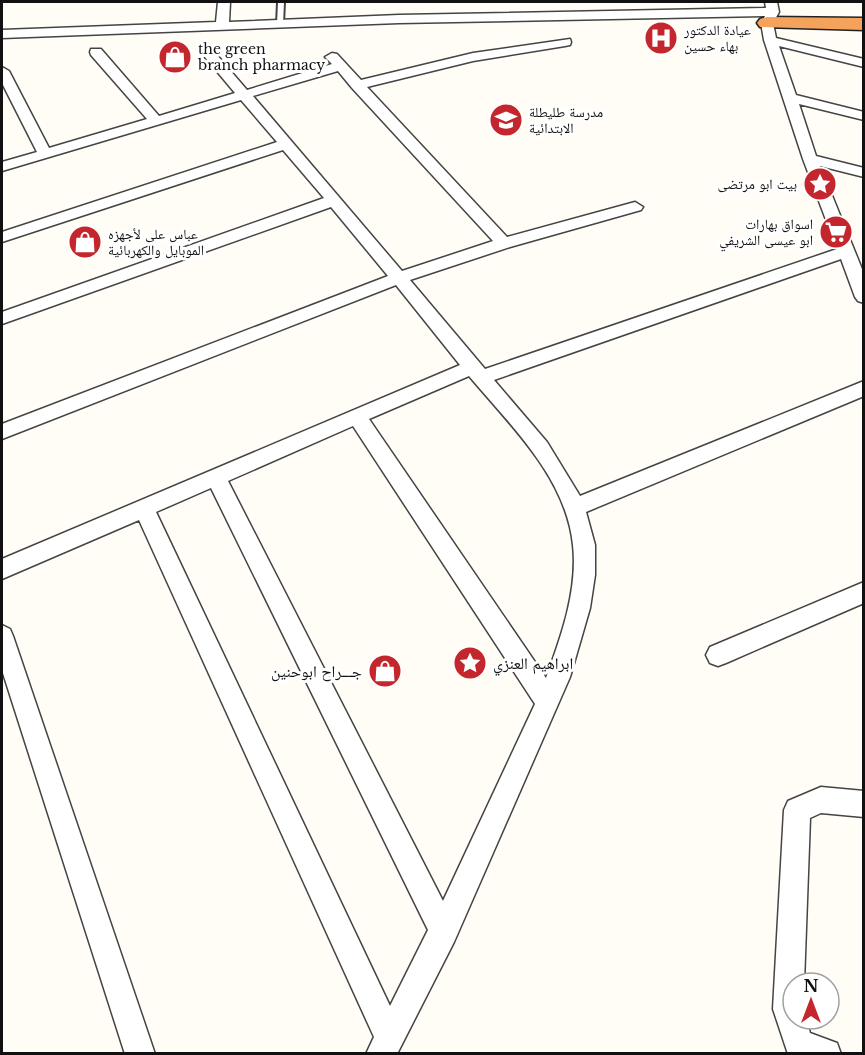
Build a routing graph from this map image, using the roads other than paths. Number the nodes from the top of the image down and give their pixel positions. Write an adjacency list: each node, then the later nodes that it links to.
1 (224, 2): 8 (street)
2 (281, 2): 6 (lane)
3 (639, 8): 5 (street); 6 (street)
4 (864, 13): 5 (highway)
5 (770, 19): 7 (highway); 13 (street); 17 (street)
6 (280, 24): 8 (street)
7 (864, 24)
8 (222, 26): 9 (street)
9 (2, 34)
10 (565, 42): 15 (street)
11 (205, 50): 16 (street)
12 (96, 52): 19 (street)
13 (864, 63)
14 (2, 72): 21 (street)
15 (357, 85): 16 (street); 30 (street)
16 (244, 95): 19 (street); 20 (street)
17 (789, 98): 18 (street); 22 (street)
18 (864, 116)
19 (156, 121): 21 (street)
20 (286, 144): 25 (street); 27 (street)
21 (45, 154): 23 (street)
22 (810, 159): 24 (street); 29 (street)
23 (2, 167)
24 (864, 173)
25 (334, 200): 31 (street); 33 (street)
26 (635, 207): 30 (street)
27 (2, 237)
28 (864, 240): 29 (street)
29 (844, 242): 32 (street); 34 (street)
30 (504, 243): 31 (street)
31 (401, 277): 34 (street); 37 (street)
32 (864, 297)
33 (2, 318)
34 (477, 372): 36 (street); 39 (street)
35 (864, 388): 39 (street)
36 (356, 415): 38 (street); 45 (street)
37 (2, 432)
38 (216, 478): 40 (street); 47 (street)
39 (575, 507): 45 (street)
40 (144, 509): 41 (street); 48 (street)
41 (2, 569)
42 (864, 592): 44 (street)
43 (2, 636): 50 (street)
44 (718, 655)
45 (548, 702): 47 (street)
46 (864, 804): 49 (street)
47 (444, 932): 48 (street)
48 (386, 1046)
49 (795, 1048): 51 (street)
50 (140, 1053)
51 (826, 1053)

